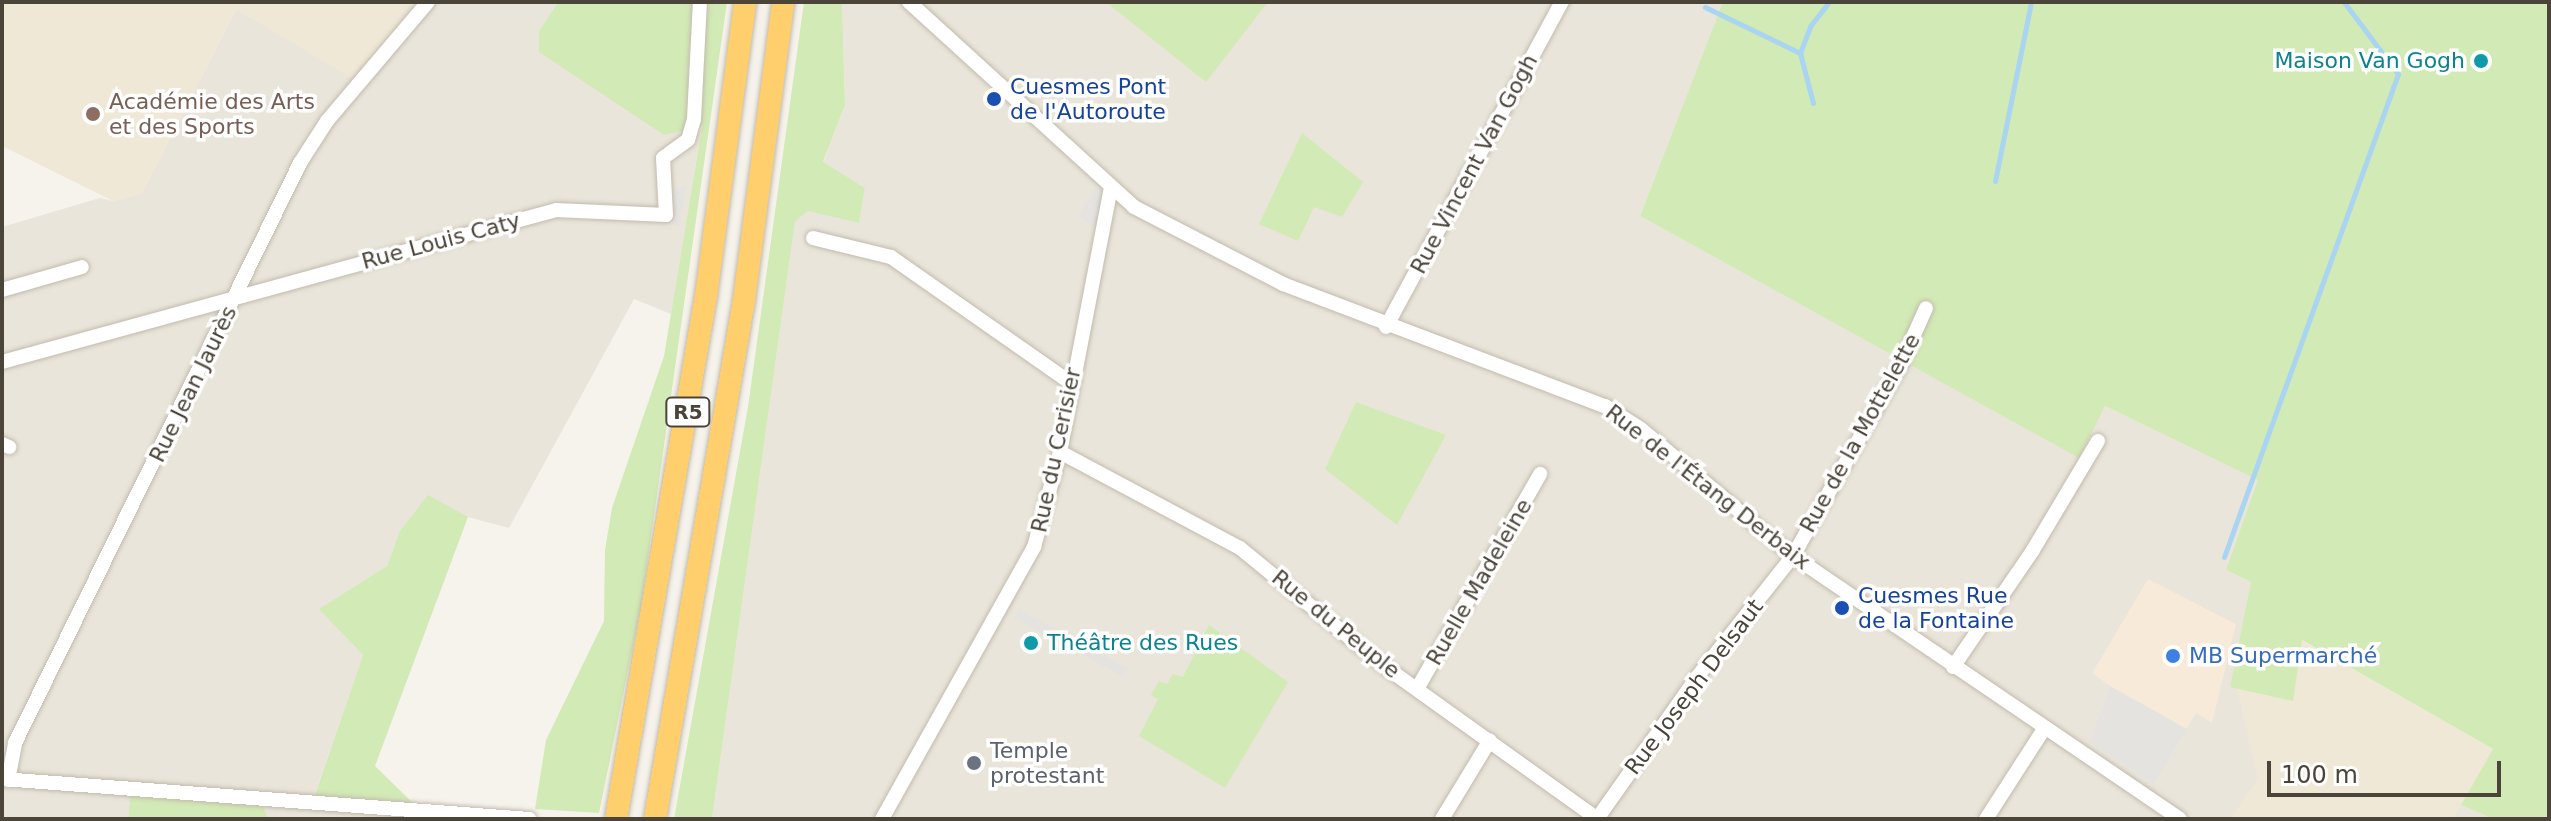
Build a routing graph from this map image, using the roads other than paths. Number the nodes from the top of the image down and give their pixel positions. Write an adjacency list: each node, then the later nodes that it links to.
1 (700, 2): 11 (street, Rue Louis Caty)
2 (745, 2): 26 (highway, R5)
3 (783, 2): 27 (highway, R5)
4 (909, 2): 7 (street, Rue de l'Étang Derbaix)
5 (1562, 2): 13 (street, Rue Vincent Van Gogh)
6 (421, 5): 11 (street, Rue Jean Jaurès)
7 (1111, 188): 13 (street, Rue de l'Étang Derbaix); 15 (street, Rue du Cerisier)
8 (813, 238): 15 (street)
9 (82, 267): 10 (street)
10 (2, 290)
11 (237, 295): 14 (street, Rue Louis Caty); 24 (street, Rue Jean Jaurès)
12 (1926, 308): 19 (street, Rue de la Mottelette)
13 (1386, 327): 19 (street, Rue de l'Étang Derbaix)
14 (2, 362)
15 (1071, 383): 17 (street, Rue du Cerisier)
16 (2098, 441): 20 (street)
17 (1060, 452): 21 (street, Rue du Peuple); 28 (street, Rue du Cerisier)
18 (1540, 474): 21 (street, Ruelle Madeleine)
19 (1793, 556): 20 (street, Rue de l'Étang Derbaix); 30 (street, Rue Joseph Delsaut)
20 (1953, 667): 22 (street, Rue de l'Étang Derbaix)
21 (1417, 689): 23 (street, Rue du Peuple)
22 (2044, 729): 31 (street); 32 (street, Rue de l'Étang Derbaix)
23 (1490, 740): 29 (street); 30 (street, Rue du Peuple)
24 (5, 779): 25 (street)
25 (529, 819)
26 (616, 819)
27 (655, 819)
28 (882, 819)
29 (1442, 819)
30 (1598, 819)
31 (1986, 819)
32 (2180, 819)

